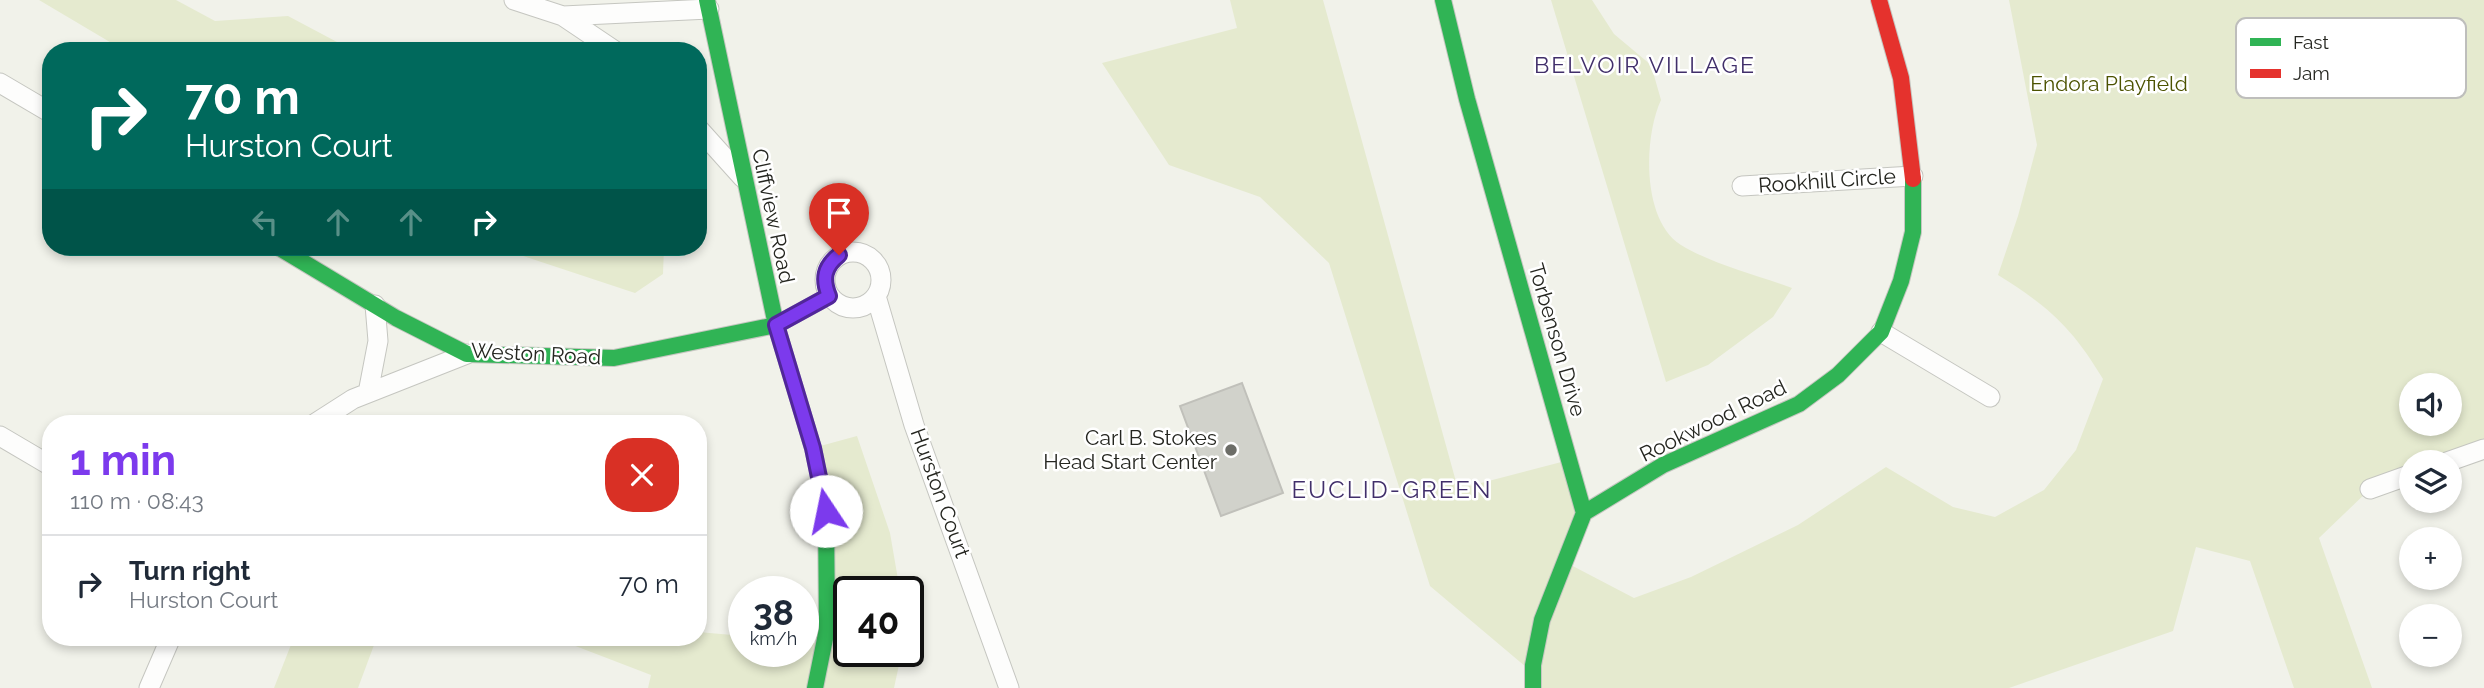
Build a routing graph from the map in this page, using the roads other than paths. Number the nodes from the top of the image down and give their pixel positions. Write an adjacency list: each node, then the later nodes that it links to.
1 (513, 0): 5 (street)
2 (1443, 0): 29 (street, Torbenson Drive)
3 (1879, 0): 10 (street, Rookwood Road)
4 (708, 4): 5 (street); 11 (street, Cliffview Road)
5 (563, 16): 6 (street)
6 (602, 42)
7 (0, 83): 8 (street)
8 (42, 108)
9 (707, 138): 11 (street)
10 (1913, 176): 12 (street, Rookhill Circle); 18 (street, Rookwood Road)
11 (743, 178): 17 (street, Cliffview Road)
12 (1742, 186)
13 (293, 256): 16 (street, Weston Road)
14 (829, 296): 15 (street); 15 (street, Hurston Court); 17 (street)
15 (876, 296): 33 (street, Hurston Court)
16 (375, 305): 19 (street, Weston Road); 20 (street)
17 (776, 325): 19 (street, Weston Road); 32 (street, Cliffview Road)
18 (1881, 332): 21 (street); 29 (street, Rookwood Road)
19 (467, 354): 20 (street)
20 (368, 393): 22 (street)
21 (1990, 397)
22 (328, 415)
23 (0, 436): 26 (street)
24 (2484, 449): 25 (street)
25 (2462, 457)
26 (42, 461)
27 (2399, 479): 28 (street)
28 (2370, 489)
29 (1584, 513): 34 (street)
30 (167, 646): 31 (street)
31 (149, 688)
32 (815, 688)
33 (1009, 688)
34 (1534, 688)

